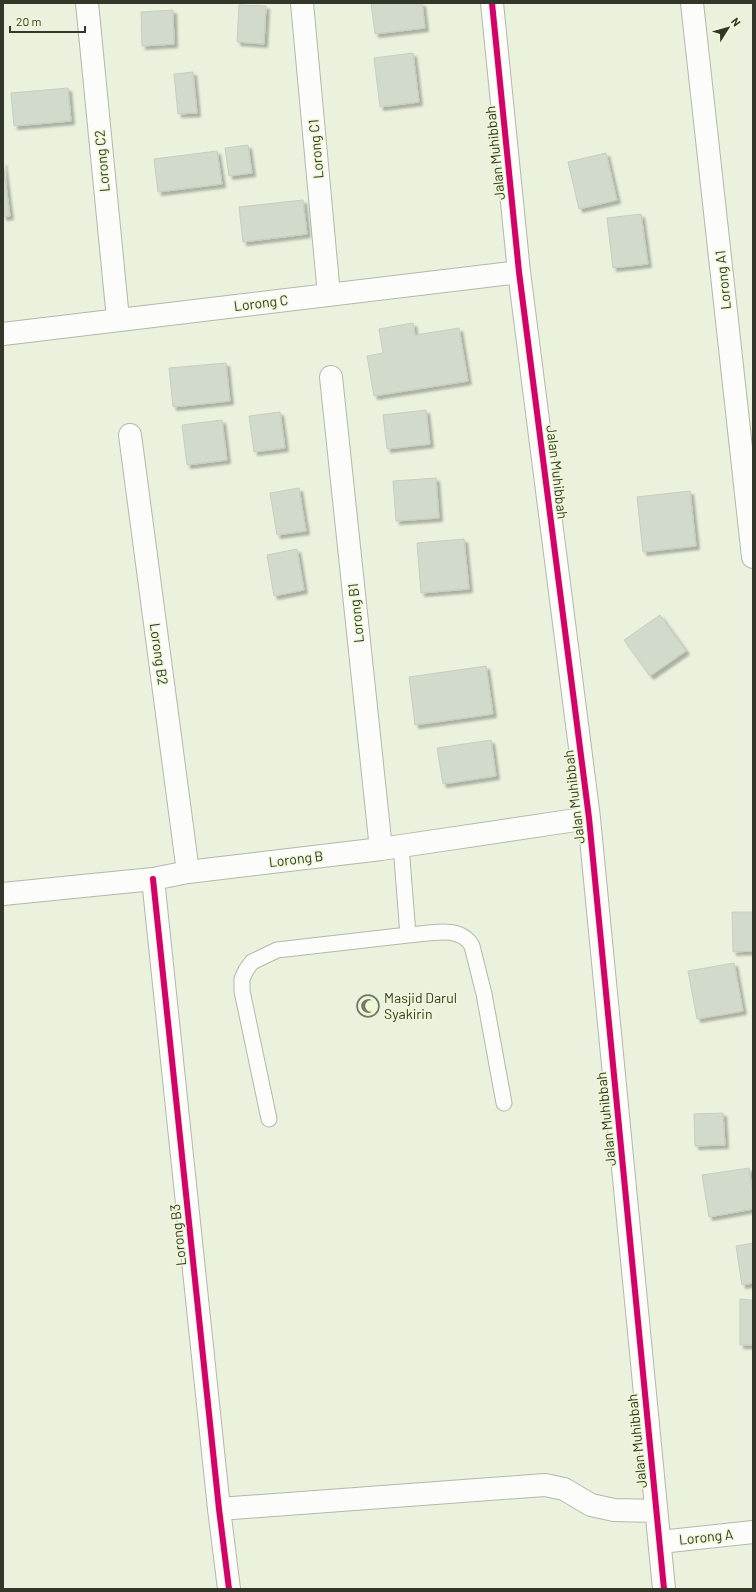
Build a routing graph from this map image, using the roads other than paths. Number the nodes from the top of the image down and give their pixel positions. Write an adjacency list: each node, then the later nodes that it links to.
1 (87, 3): 7 (street, Lorong C2)
2 (302, 3): 6 (street, Lorong C1)
3 (492, 3): 5 (street, Jalan Muhibbah)
4 (692, 3): 11 (street, Lorong A1)
5 (519, 272): 6 (street, Lorong C); 13 (street, Jalan Muhibbah)
6 (329, 294): 7 (street, Lorong C)
7 (118, 319): 8 (street, Lorong C)
8 (3, 334)
9 (331, 377): 14 (street, Lorong B1)
10 (130, 435): 15 (street, Lorong B2)
11 (747, 444): 12 (street, Lorong A1)
12 (753, 557)
13 (589, 818): 14 (street, Lorong B); 22 (street, Jalan Muhibbah)
14 (391, 848): 15 (street, Lorong B); 18 (lane)
15 (188, 872): 16 (street, Lorong B)
16 (153, 879): 17 (street, Lorong B); 21 (street, Lorong B3)
17 (3, 894)
18 (408, 935): 19 (lane); 20 (lane)
19 (504, 1103)
20 (269, 1119)
21 (219, 1509): 22 (street); 25 (street, Lorong B3)
22 (656, 1511): 24 (street, Jalan Muhibbah)
23 (753, 1532): 24 (street, Lorong A)
24 (660, 1542): 26 (street, Jalan Muhibbah)
25 (229, 1589)
26 (664, 1589)

